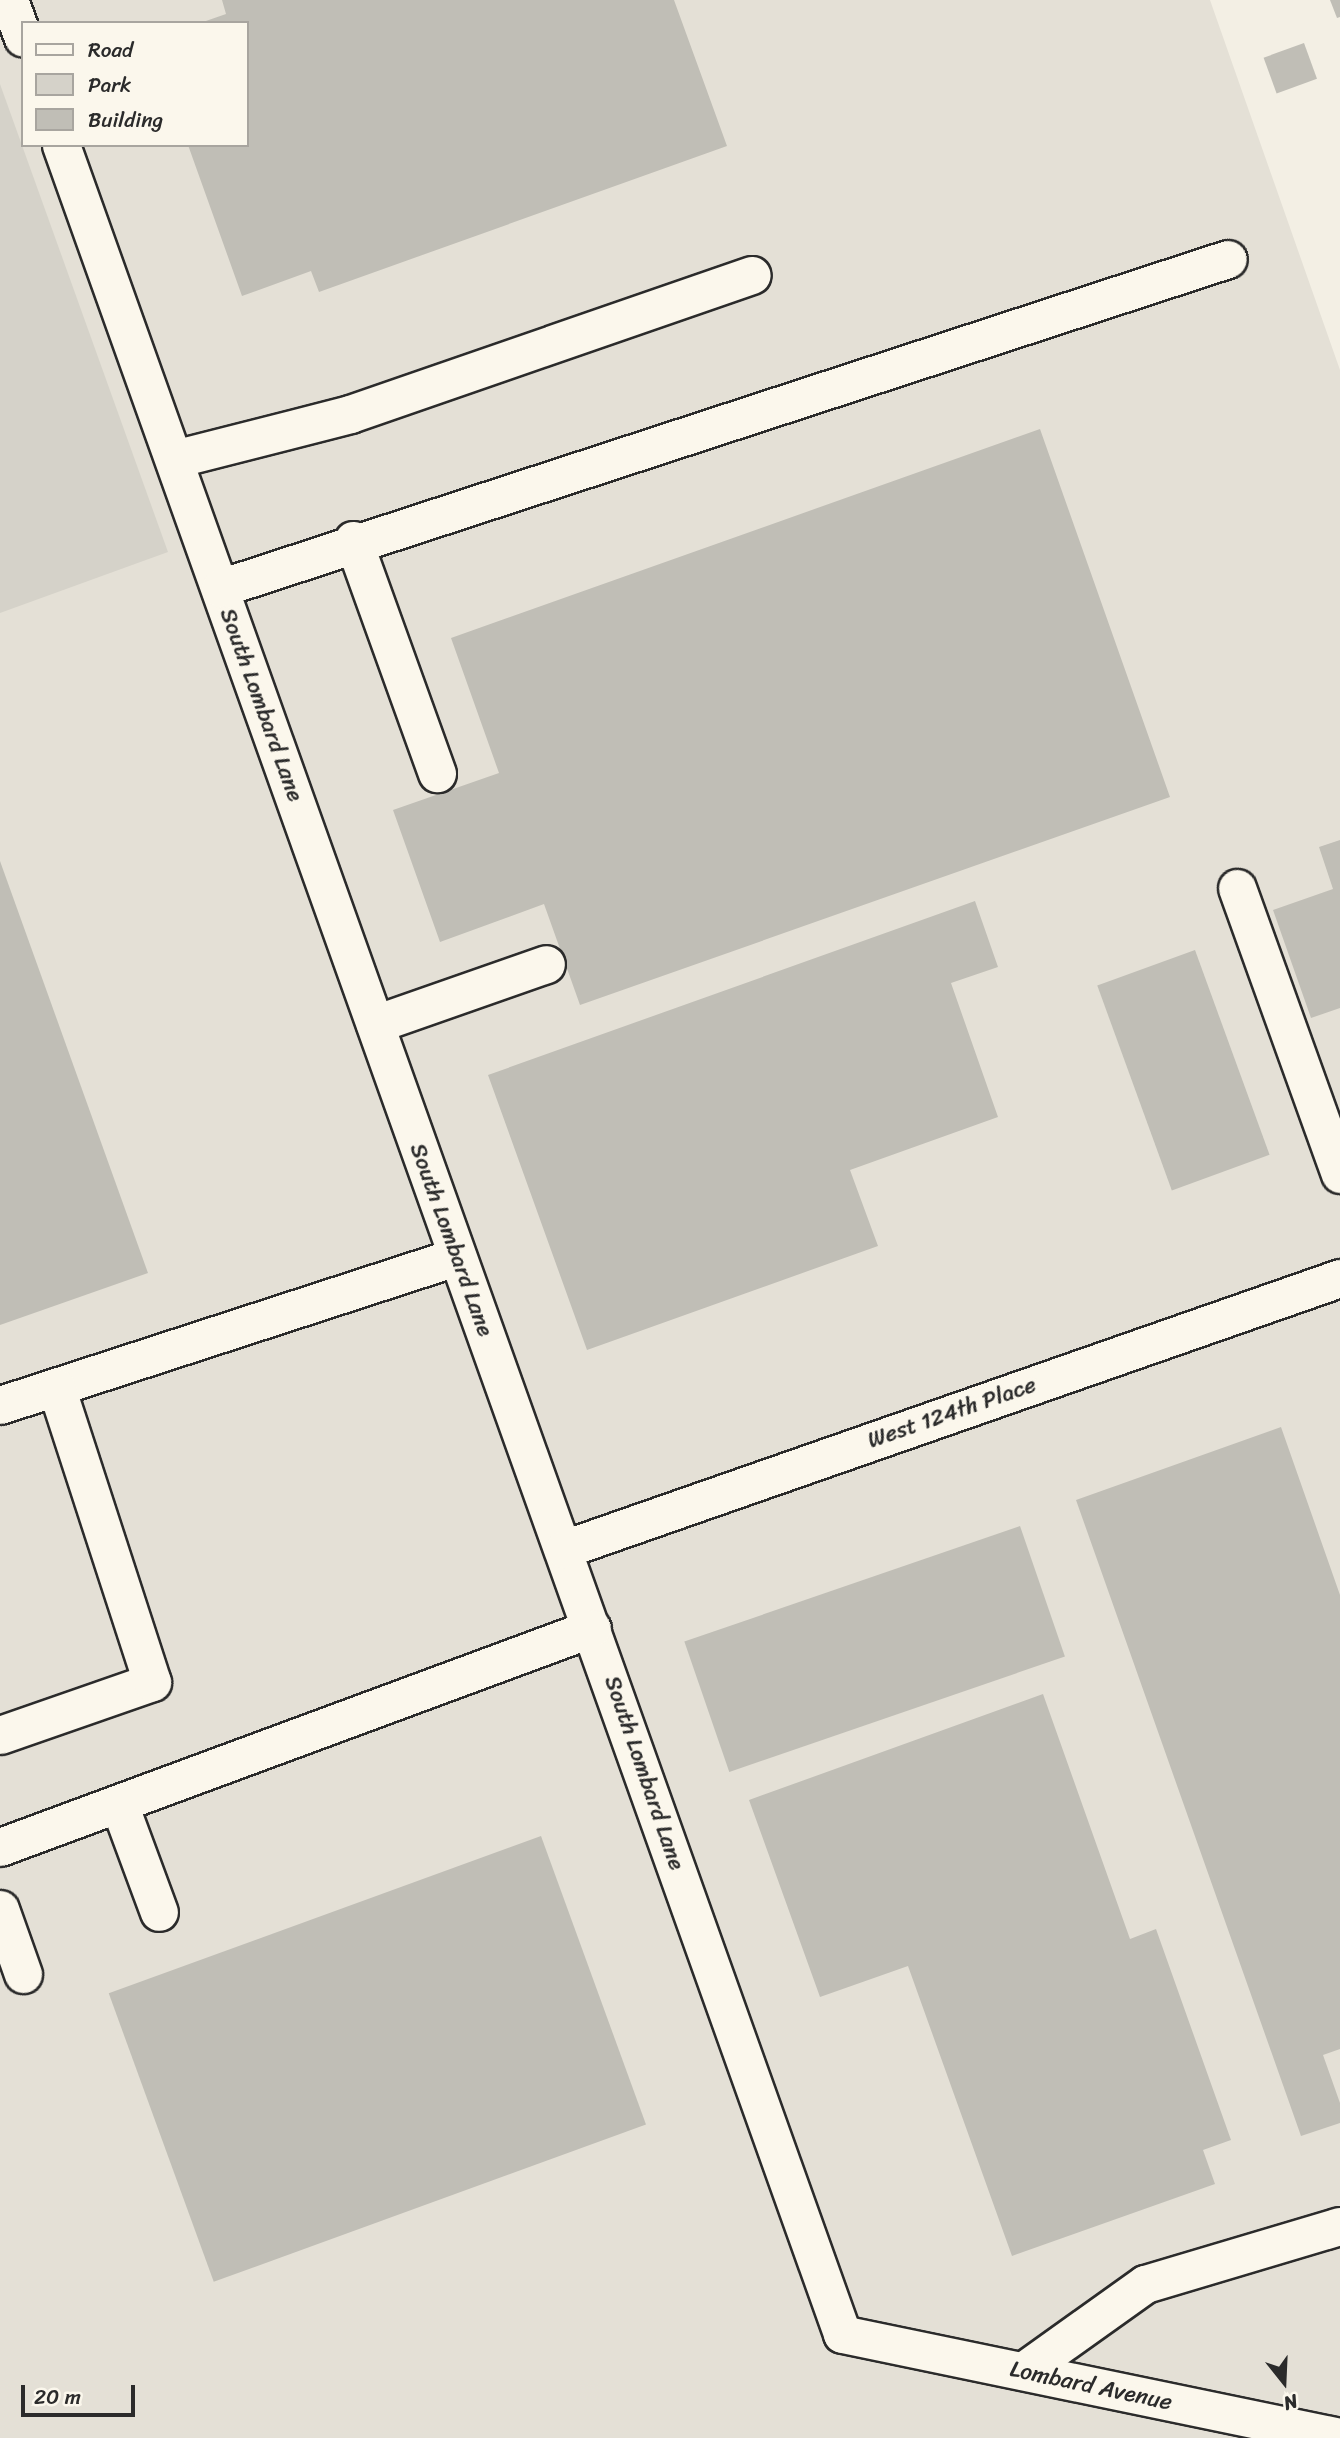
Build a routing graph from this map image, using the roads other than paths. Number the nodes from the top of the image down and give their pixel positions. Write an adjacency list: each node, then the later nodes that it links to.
1 (9, 0): 2 (street)
2 (21, 33)
3 (62, 147): 6 (street, South Lombard Lane)
4 (1228, 259): 7 (street)
5 (752, 275): 6 (street)
6 (174, 459): 8 (street, South Lombard Lane)
7 (353, 540): 8 (street); 9 (street)
8 (219, 588): 12 (street, South Lombard Lane)
9 (437, 773)
10 (1237, 888): 13 (street)
11 (545, 964): 12 (street)
12 (375, 1024): 14 (street, South Lombard Lane)
13 (1339, 1168)
14 (456, 1257): 16 (street); 18 (street, South Lombard Lane)
15 (1340, 1278): 18 (street, West 124th Place)
16 (56, 1387): 17 (street); 20 (street)
17 (0, 1405)
18 (564, 1549): 19 (street, South Lombard Lane)
19 (592, 1628): 21 (street); 27 (street, South Lombard Lane)
20 (0, 1735)
21 (119, 1804): 22 (street); 24 (street)
22 (0, 1847)
23 (0, 1909): 25 (street)
24 (159, 1912)
25 (23, 1973)
26 (1340, 2226): 28 (street)
27 (842, 2334): 28 (street, Lombard Avenue)
28 (1023, 2371): 29 (street, Lombard Avenue)
29 (1340, 2437)

